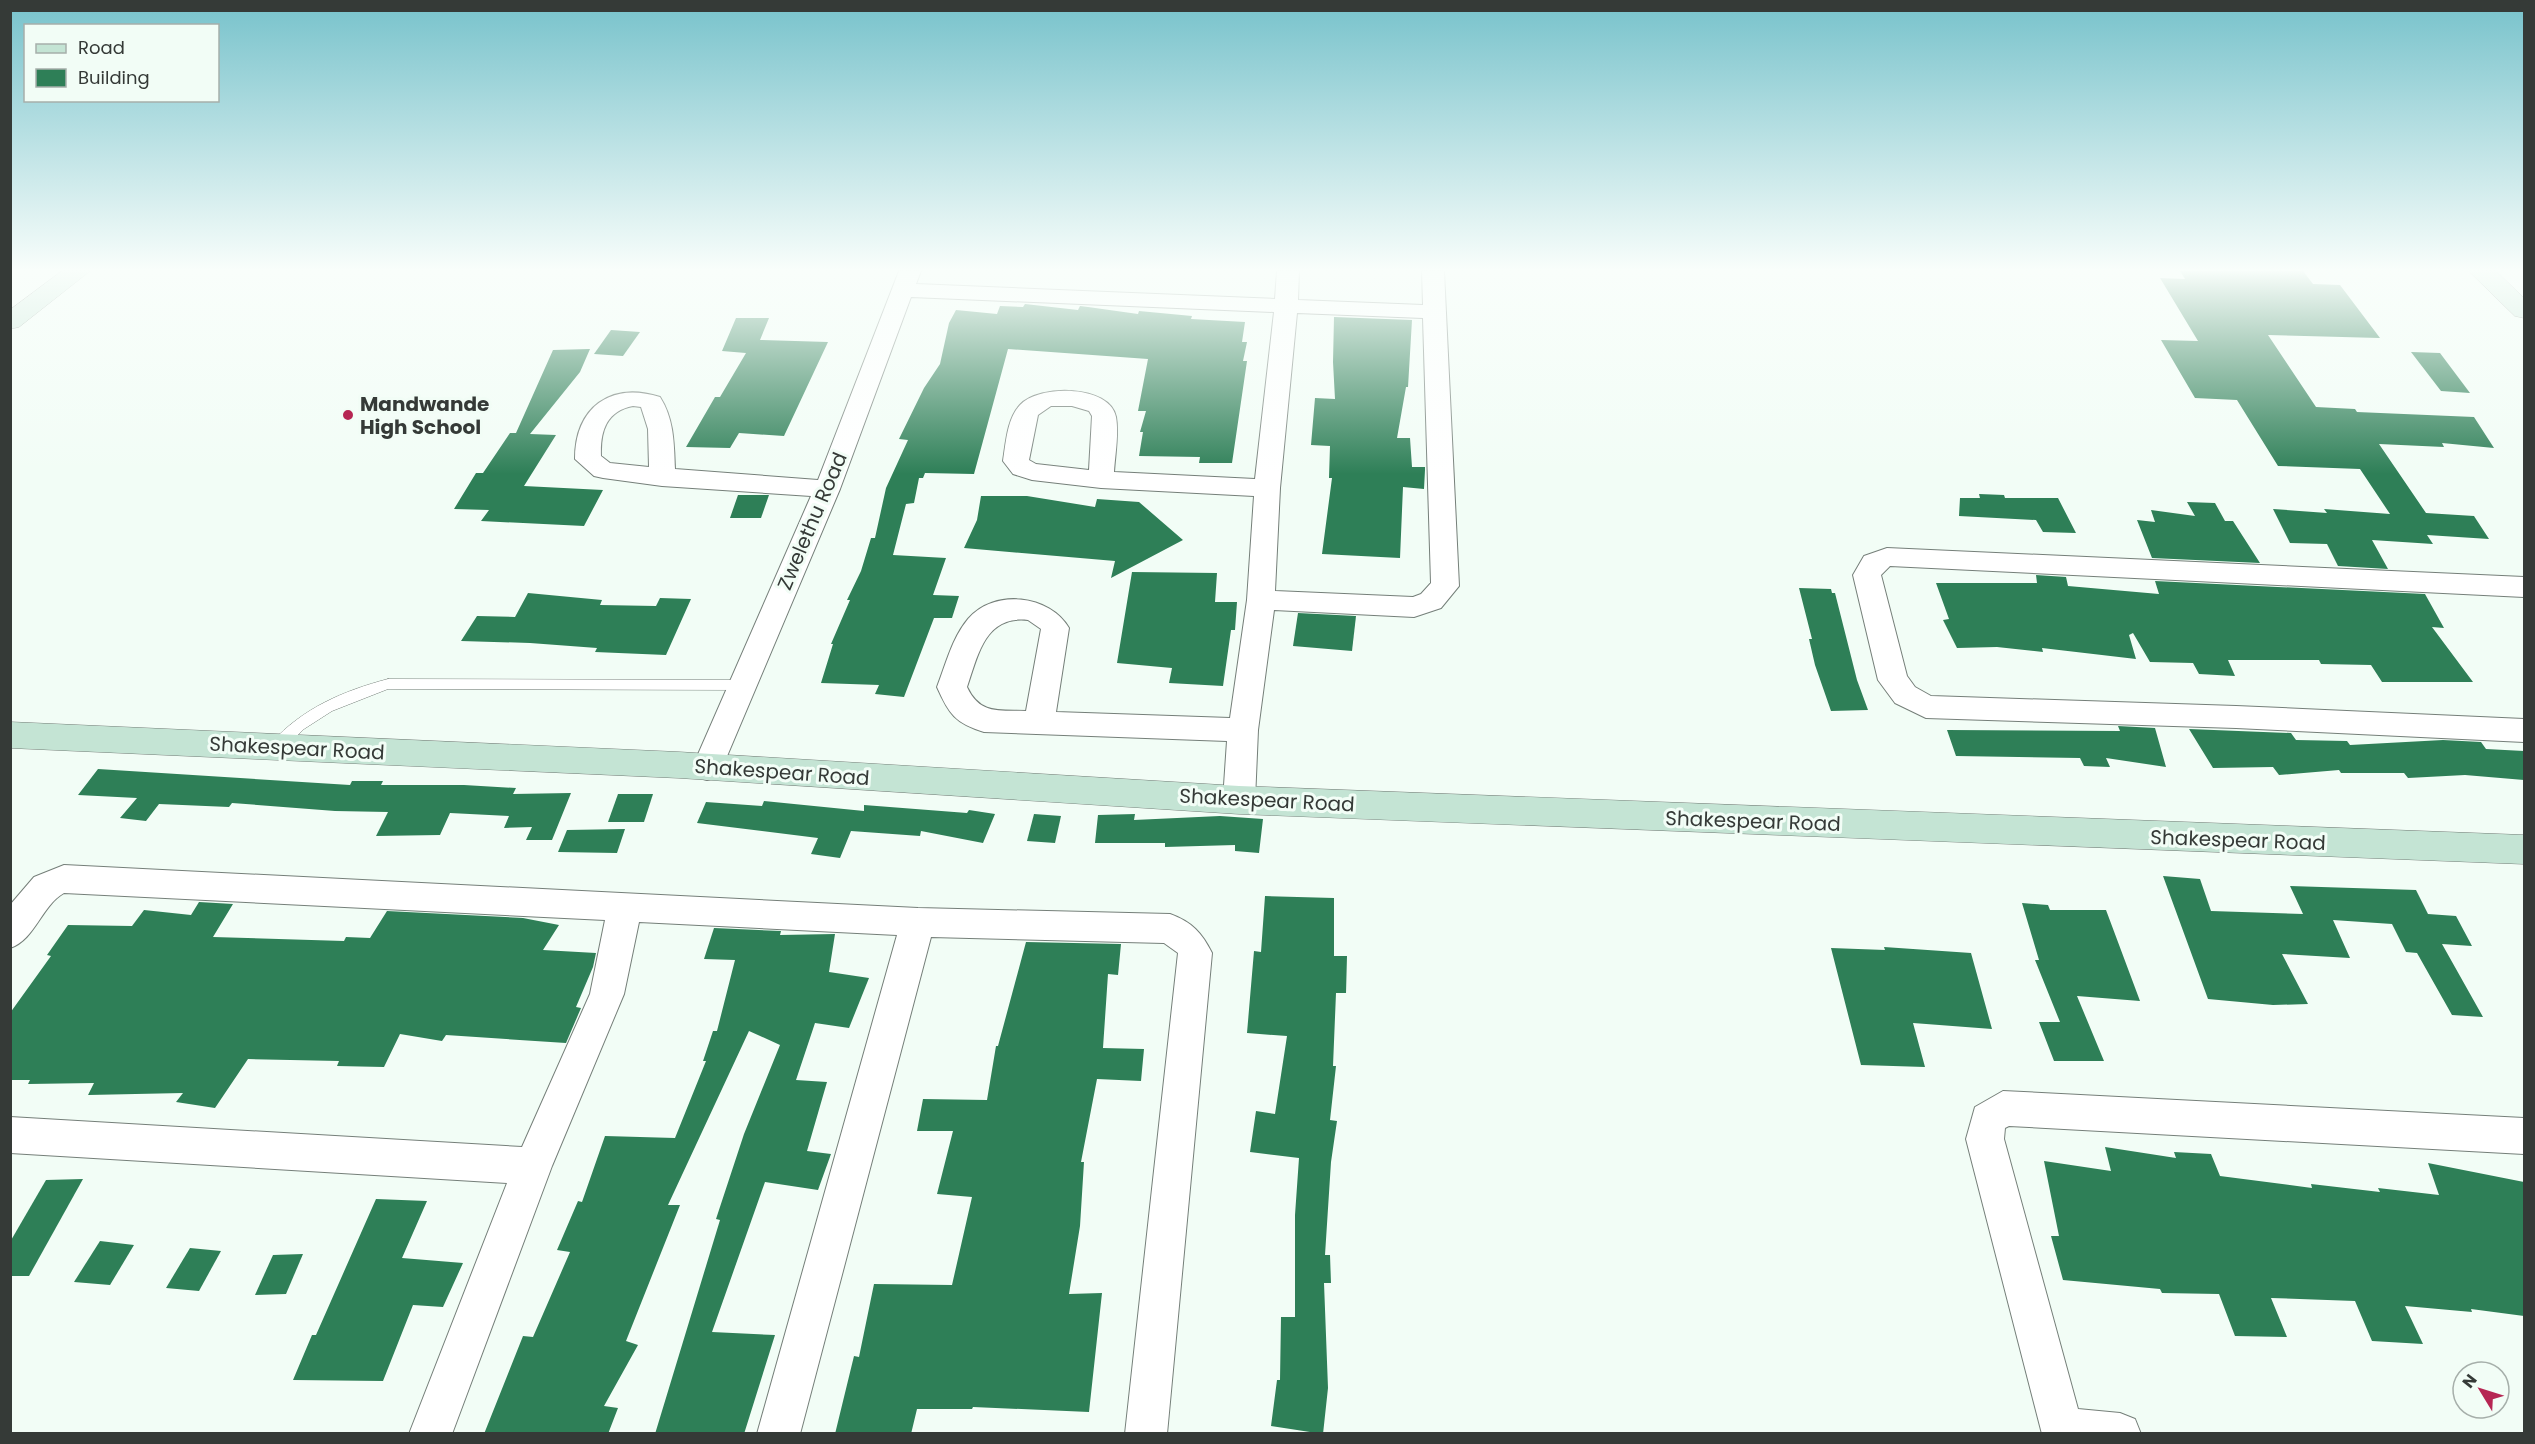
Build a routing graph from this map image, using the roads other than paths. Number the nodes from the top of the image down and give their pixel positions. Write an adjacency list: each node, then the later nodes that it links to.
1 (884, 338): 7 (street, Zwelethu Road)
2 (1283, 338): 6 (street)
3 (1434, 338): 9 (street)
4 (662, 478): 7 (street)
5 (1101, 480): 6 (street)
6 (1267, 488): 9 (street)
7 (827, 489): 10 (street, Zwelethu Road)
8 (2524, 587): 13 (street)
9 (1261, 600): 12 (street)
10 (743, 685): 15 (lane); 16 (street, Zwelethu Road)
11 (1040, 723): 12 (street)
12 (1243, 730): 17 (street)
13 (2524, 731)
14 (10, 735): 15 (street, Shakespear Road)
15 (276, 747): 16 (street, Shakespear Road)
16 (707, 768): 17 (street, Shakespear Road)
17 (1239, 800): 18 (street, Shakespear Road)
18 (2524, 850)
19 (625, 906): 20 (street); 21 (street); 24 (street)
20 (918, 922): 27 (street); 28 (street)
21 (10, 934)
22 (10, 1135): 24 (street)
23 (2524, 1136): 25 (street)
24 (533, 1166): 26 (street)
25 (2063, 1431): 29 (street)
26 (430, 1434)
27 (778, 1434)
28 (1146, 1434)
29 (2120, 1434)

